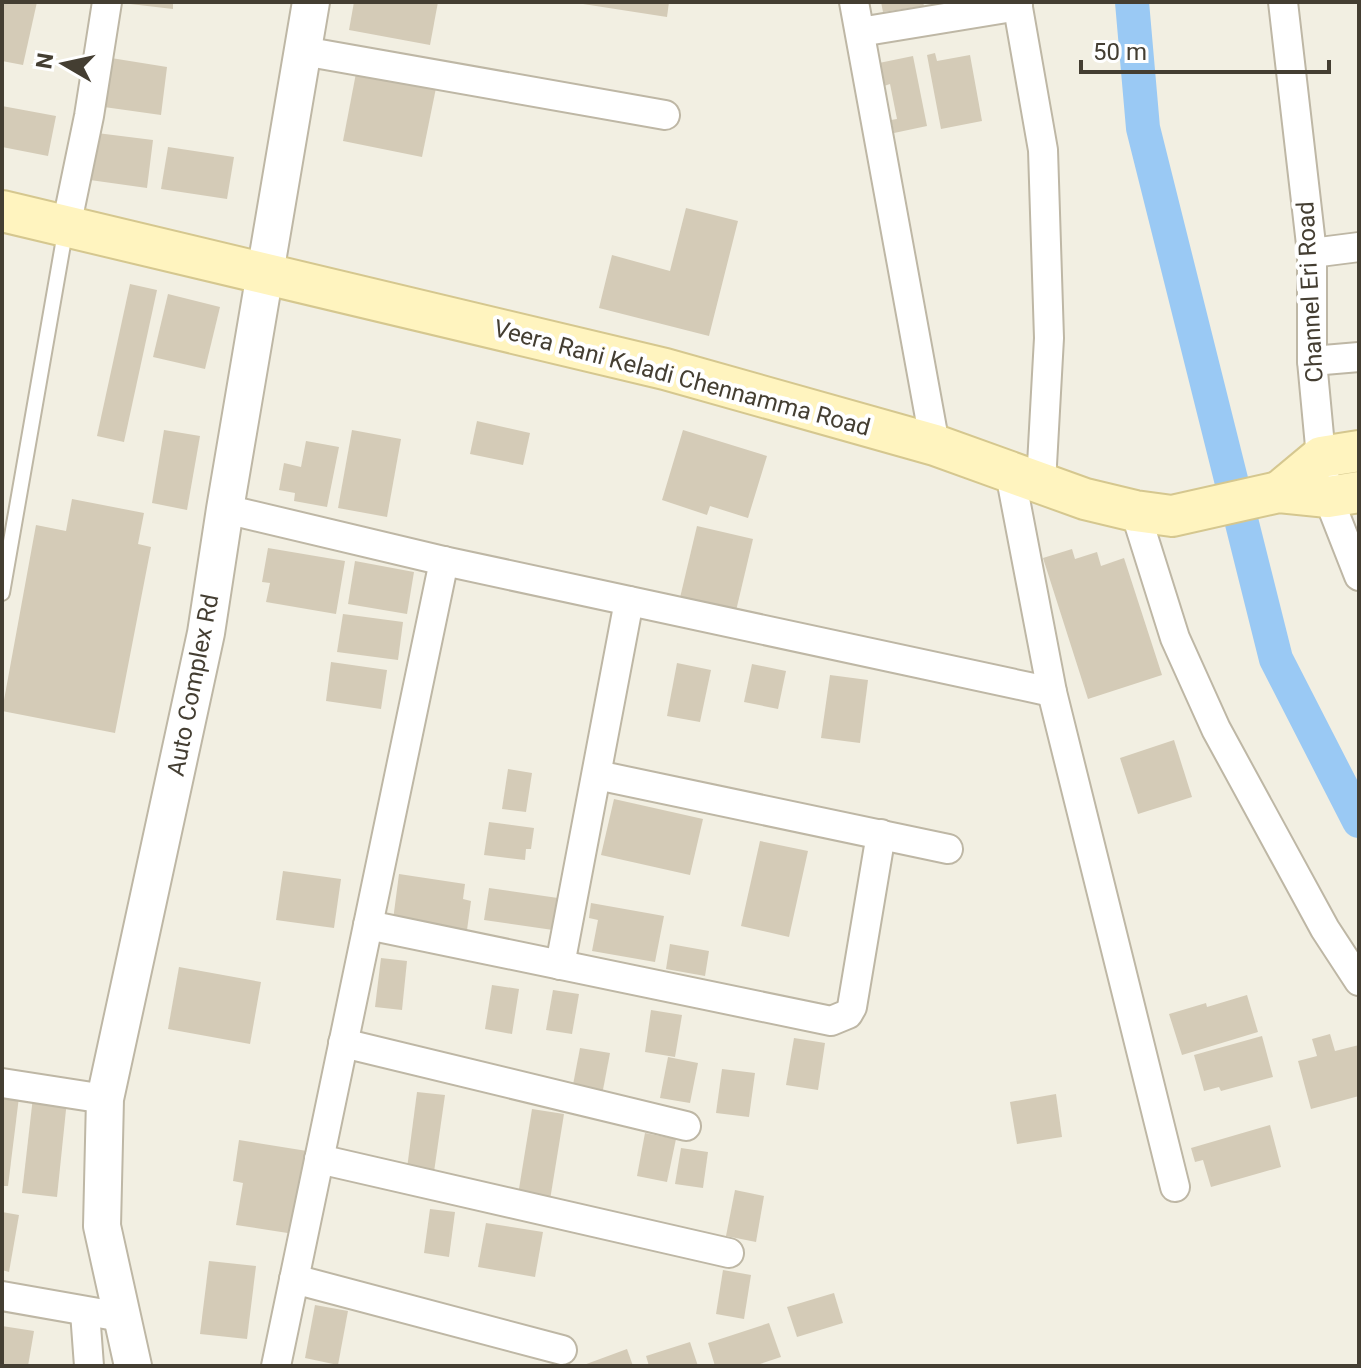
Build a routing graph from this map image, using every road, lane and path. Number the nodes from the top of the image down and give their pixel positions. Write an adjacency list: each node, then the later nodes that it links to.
1 (107, 2): 10 (street)
2 (311, 2): 7 (street, Auto Complex Rd)
3 (854, 2): 6 (street)
4 (1283, 2): 12 (street, Channel Eri Road)
5 (1018, 4): 6 (street); 18 (street)
6 (860, 32): 16 (street)
7 (303, 51): 8 (street); 13 (street, Auto Complex Rd)
8 (665, 115)
9 (2, 211): 10 (main road, Veera Rani Keladi Chennamma Road)
10 (66, 227): 13 (main road, Veera Rani Keladi Chennamma Road); 25 (lane)
11 (1359, 247): 12 (street)
12 (1312, 253): 15 (street, Channel Eri Road)
13 (266, 275): 16 (main road, Veera Rani Keladi Chennamma Road); 21 (street, Auto Complex Rd)
14 (1359, 357): 15 (street)
15 (1312, 361): 17 (street, Channel Eri Road)
16 (935, 445): 18 (main road, Veera Rani Keladi Chennamma Road)
17 (1340, 454): 19 (street, Channel Eri Road); 20 (main road)
18 (1025, 478): 22 (main road, Veera Rani Keladi Chennamma Road); 27 (street)
19 (1344, 495): 20 (main road, Veera Rani Keladi Chennamma Road); 24 (street, Channel Eri Road)
20 (1264, 496): 22 (main road, Veera Rani Keladi Chennamma Road)
21 (225, 509): 23 (street); 36 (street, Auto Complex Rd)
22 (1154, 513): 33 (street)
23 (444, 561): 26 (street); 31 (street)
24 (1359, 576)
25 (2, 593)
26 (629, 601): 27 (street); 28 (street)
27 (1052, 692): 39 (street)
28 (597, 775): 29 (street); 32 (street)
29 (881, 834): 30 (street); 32 (street)
30 (948, 849)
31 (368, 925): 32 (street); 34 (street)
32 (560, 965)
33 (1359, 981)
34 (343, 1043): 37 (street); 38 (street)
35 (2, 1083): 36 (street)
36 (105, 1099): 44 (street, Auto Complex Rd)
37 (686, 1126)
38 (319, 1159): 40 (street); 41 (street)
39 (1175, 1187)
40 (729, 1253)
41 (294, 1279): 45 (street); 48 (street)
42 (2, 1296): 43 (street)
43 (85, 1312): 44 (street); 46 (street)
44 (121, 1317): 47 (street, Auto Complex Rd)
45 (562, 1350)
46 (89, 1366)
47 (133, 1366)
48 (276, 1366)

